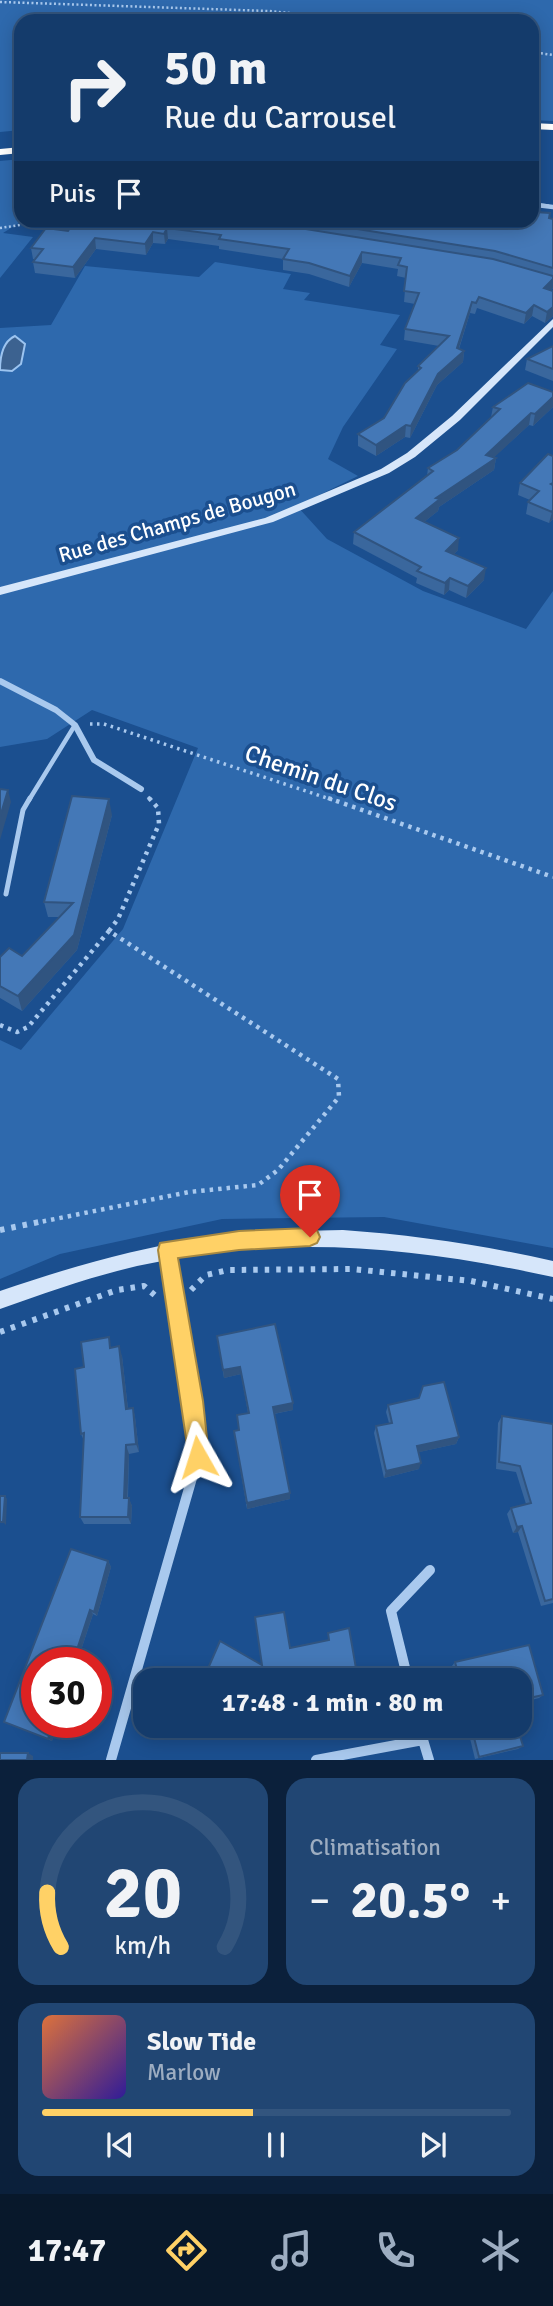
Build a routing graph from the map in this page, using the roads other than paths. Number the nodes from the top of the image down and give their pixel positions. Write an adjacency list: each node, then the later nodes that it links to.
1 (553, 322): 2 (street, Rue des Champs de Bougon)
2 (0, 591)
3 (0, 681): 4 (street)
4 (75, 725): 5 (street); 6 (lane)
5 (141, 789)
6 (6, 894)
7 (167, 1250): 8 (street); 9 (street); 13 (street)
8 (553, 1269)
9 (0, 1300)
10 (430, 1570): 11 (street)
11 (405, 1668)
12 (423, 1740): 14 (street); 15 (street)
13 (111, 1760)
14 (316, 1760)
15 (429, 1760)

